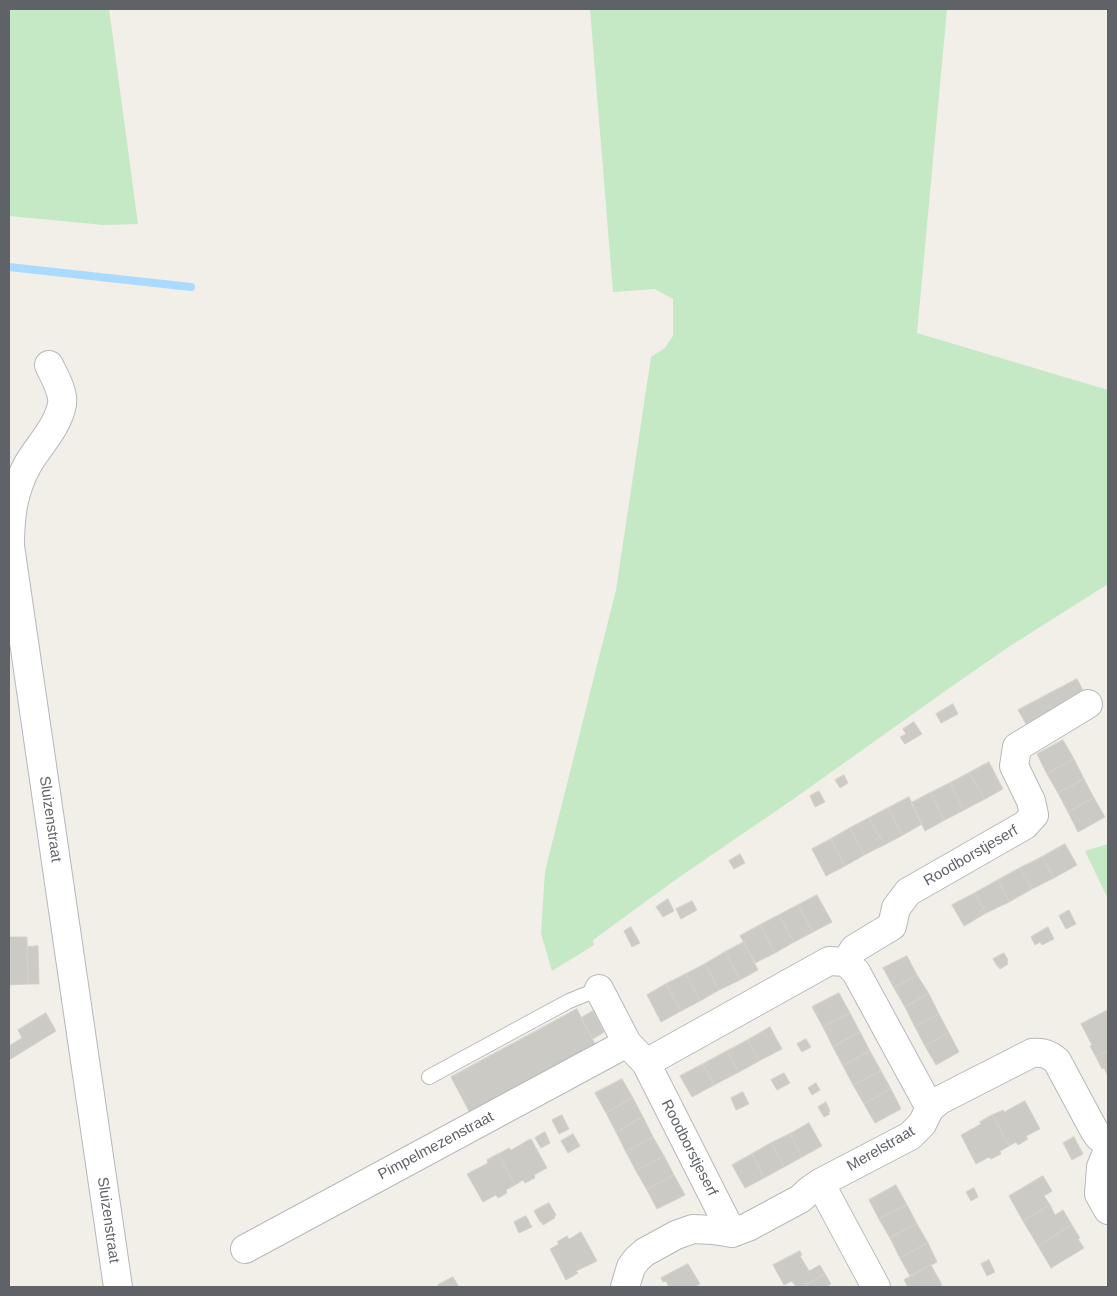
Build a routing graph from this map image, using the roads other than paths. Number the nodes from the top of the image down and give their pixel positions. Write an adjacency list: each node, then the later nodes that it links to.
1 (49, 365): 15 (street, Sluizenstraat)
2 (1088, 704): 3 (street, Roodborstjeserf)
3 (846, 962): 6 (street); 8 (street)
4 (599, 989): 5 (street, Roodborstjeserf); 7 (lane)
5 (627, 1043): 6 (street, Roodborstjeserf); 14 (street, Pimpelmezenstraat)
6 (646, 1063): 13 (street, Roodborstjeserf)
7 (429, 1077)
8 (930, 1108): 9 (street, Merelstraat); 11 (street, Merelstraat)
9 (1108, 1142)
10 (1108, 1150): 12 (street)
11 (820, 1183): 13 (street, Merelstraat); 17 (street)
12 (1108, 1210)
13 (732, 1233): 16 (street)
14 (245, 1249)
15 (118, 1287)
16 (625, 1287)
17 (876, 1287)

